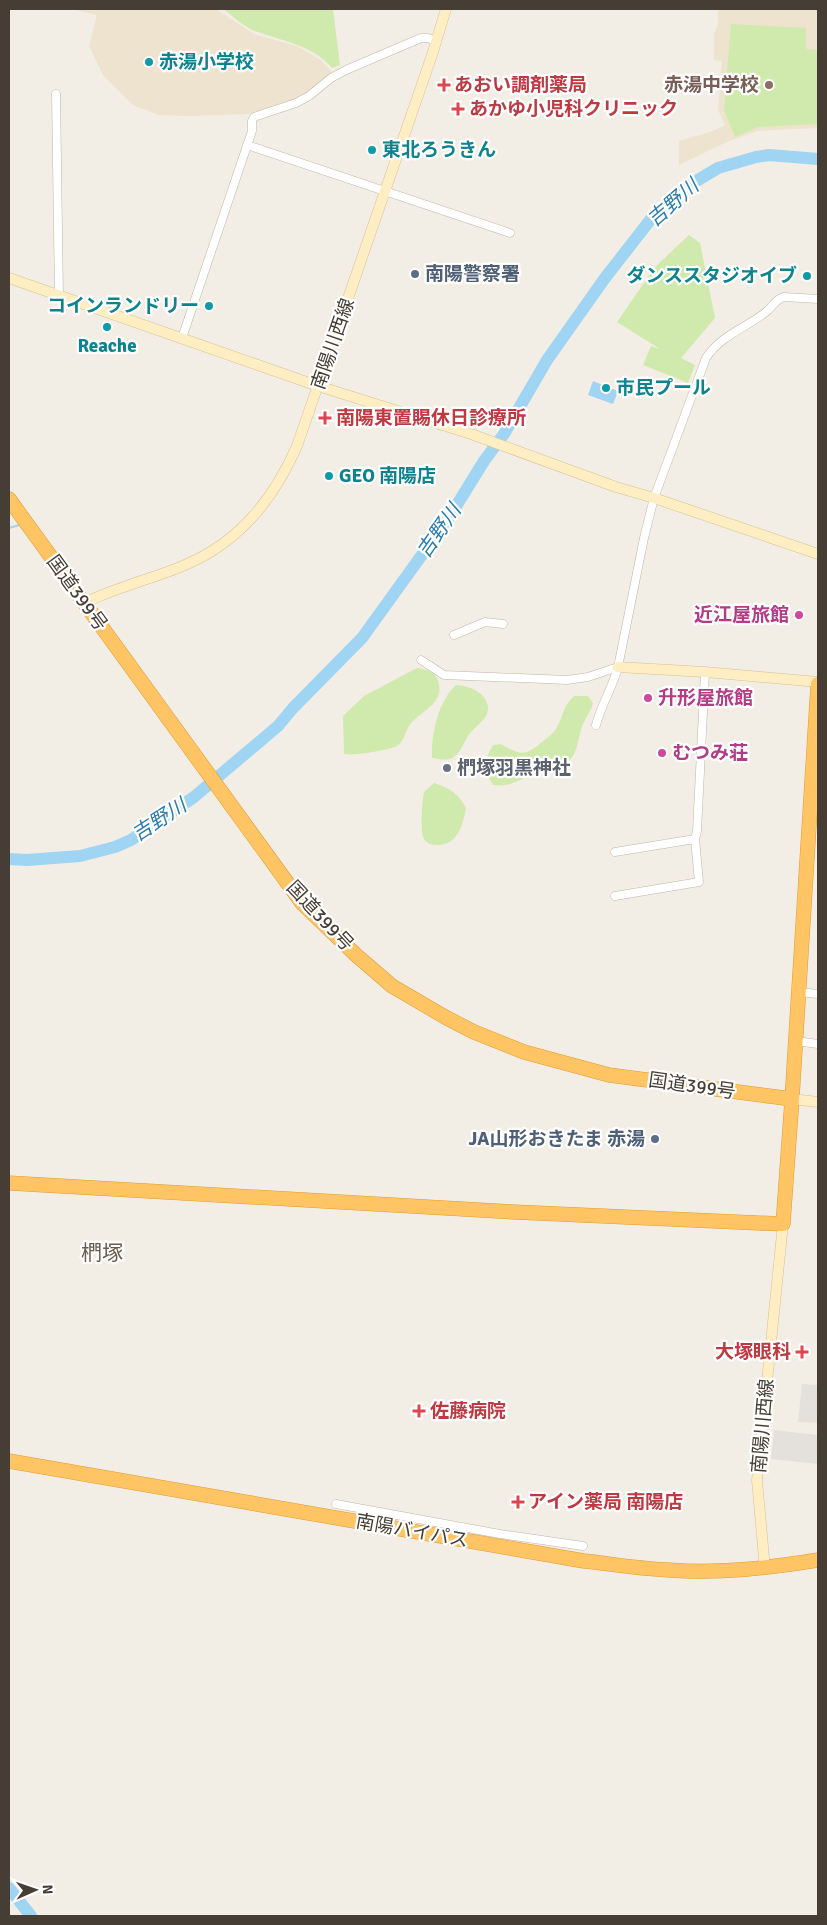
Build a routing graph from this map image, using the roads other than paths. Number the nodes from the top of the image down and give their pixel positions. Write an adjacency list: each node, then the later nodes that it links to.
1 (446, 9): 2 (main road, 南陽川西線)
2 (436, 41): 4 (street); 5 (main road, 南陽川西線)
3 (56, 94): 8 (street)
4 (247, 145): 5 (street); 10 (street)
5 (384, 192): 6 (street); 11 (main road, 南陽川西線)
6 (510, 234)
7 (9, 278): 8 (main road)
8 (59, 296): 10 (main road)
9 (818, 299): 12 (street)
10 (182, 338): 11 (main road)
11 (318, 386): 12 (main road); 15 (main road, 南陽川西線)
12 (654, 498): 14 (main road); 19 (street)
13 (9, 499): 15 (highway, 国道399号)
14 (818, 554)
15 (85, 602): 30 (highway, 国道399号)
16 (503, 624): 17 (street)
17 (454, 634)
18 (421, 660): 19 (street)
19 (618, 667): 20 (main road); 22 (street)
20 (705, 672): 21 (main road); 23 (street)
21 (818, 683): 26 (highway)
22 (596, 725)
23 (695, 839): 24 (street); 25 (street)
24 (615, 852)
25 (615, 896)
26 (799, 992): 27 (street); 28 (highway)
27 (818, 994)
28 (796, 1041): 29 (street); 30 (highway)
29 (818, 1044)
30 (792, 1099): 31 (main road); 33 (highway)
31 (818, 1102)
32 (9, 1183): 33 (highway)
33 (783, 1224): 38 (main road, 南陽川西線)
34 (9, 1460): 38 (highway, 南陽バイパス)
35 (336, 1504): 36 (street)
36 (583, 1546)
37 (818, 1560): 38 (highway, 南陽バイパス)
38 (765, 1569)

